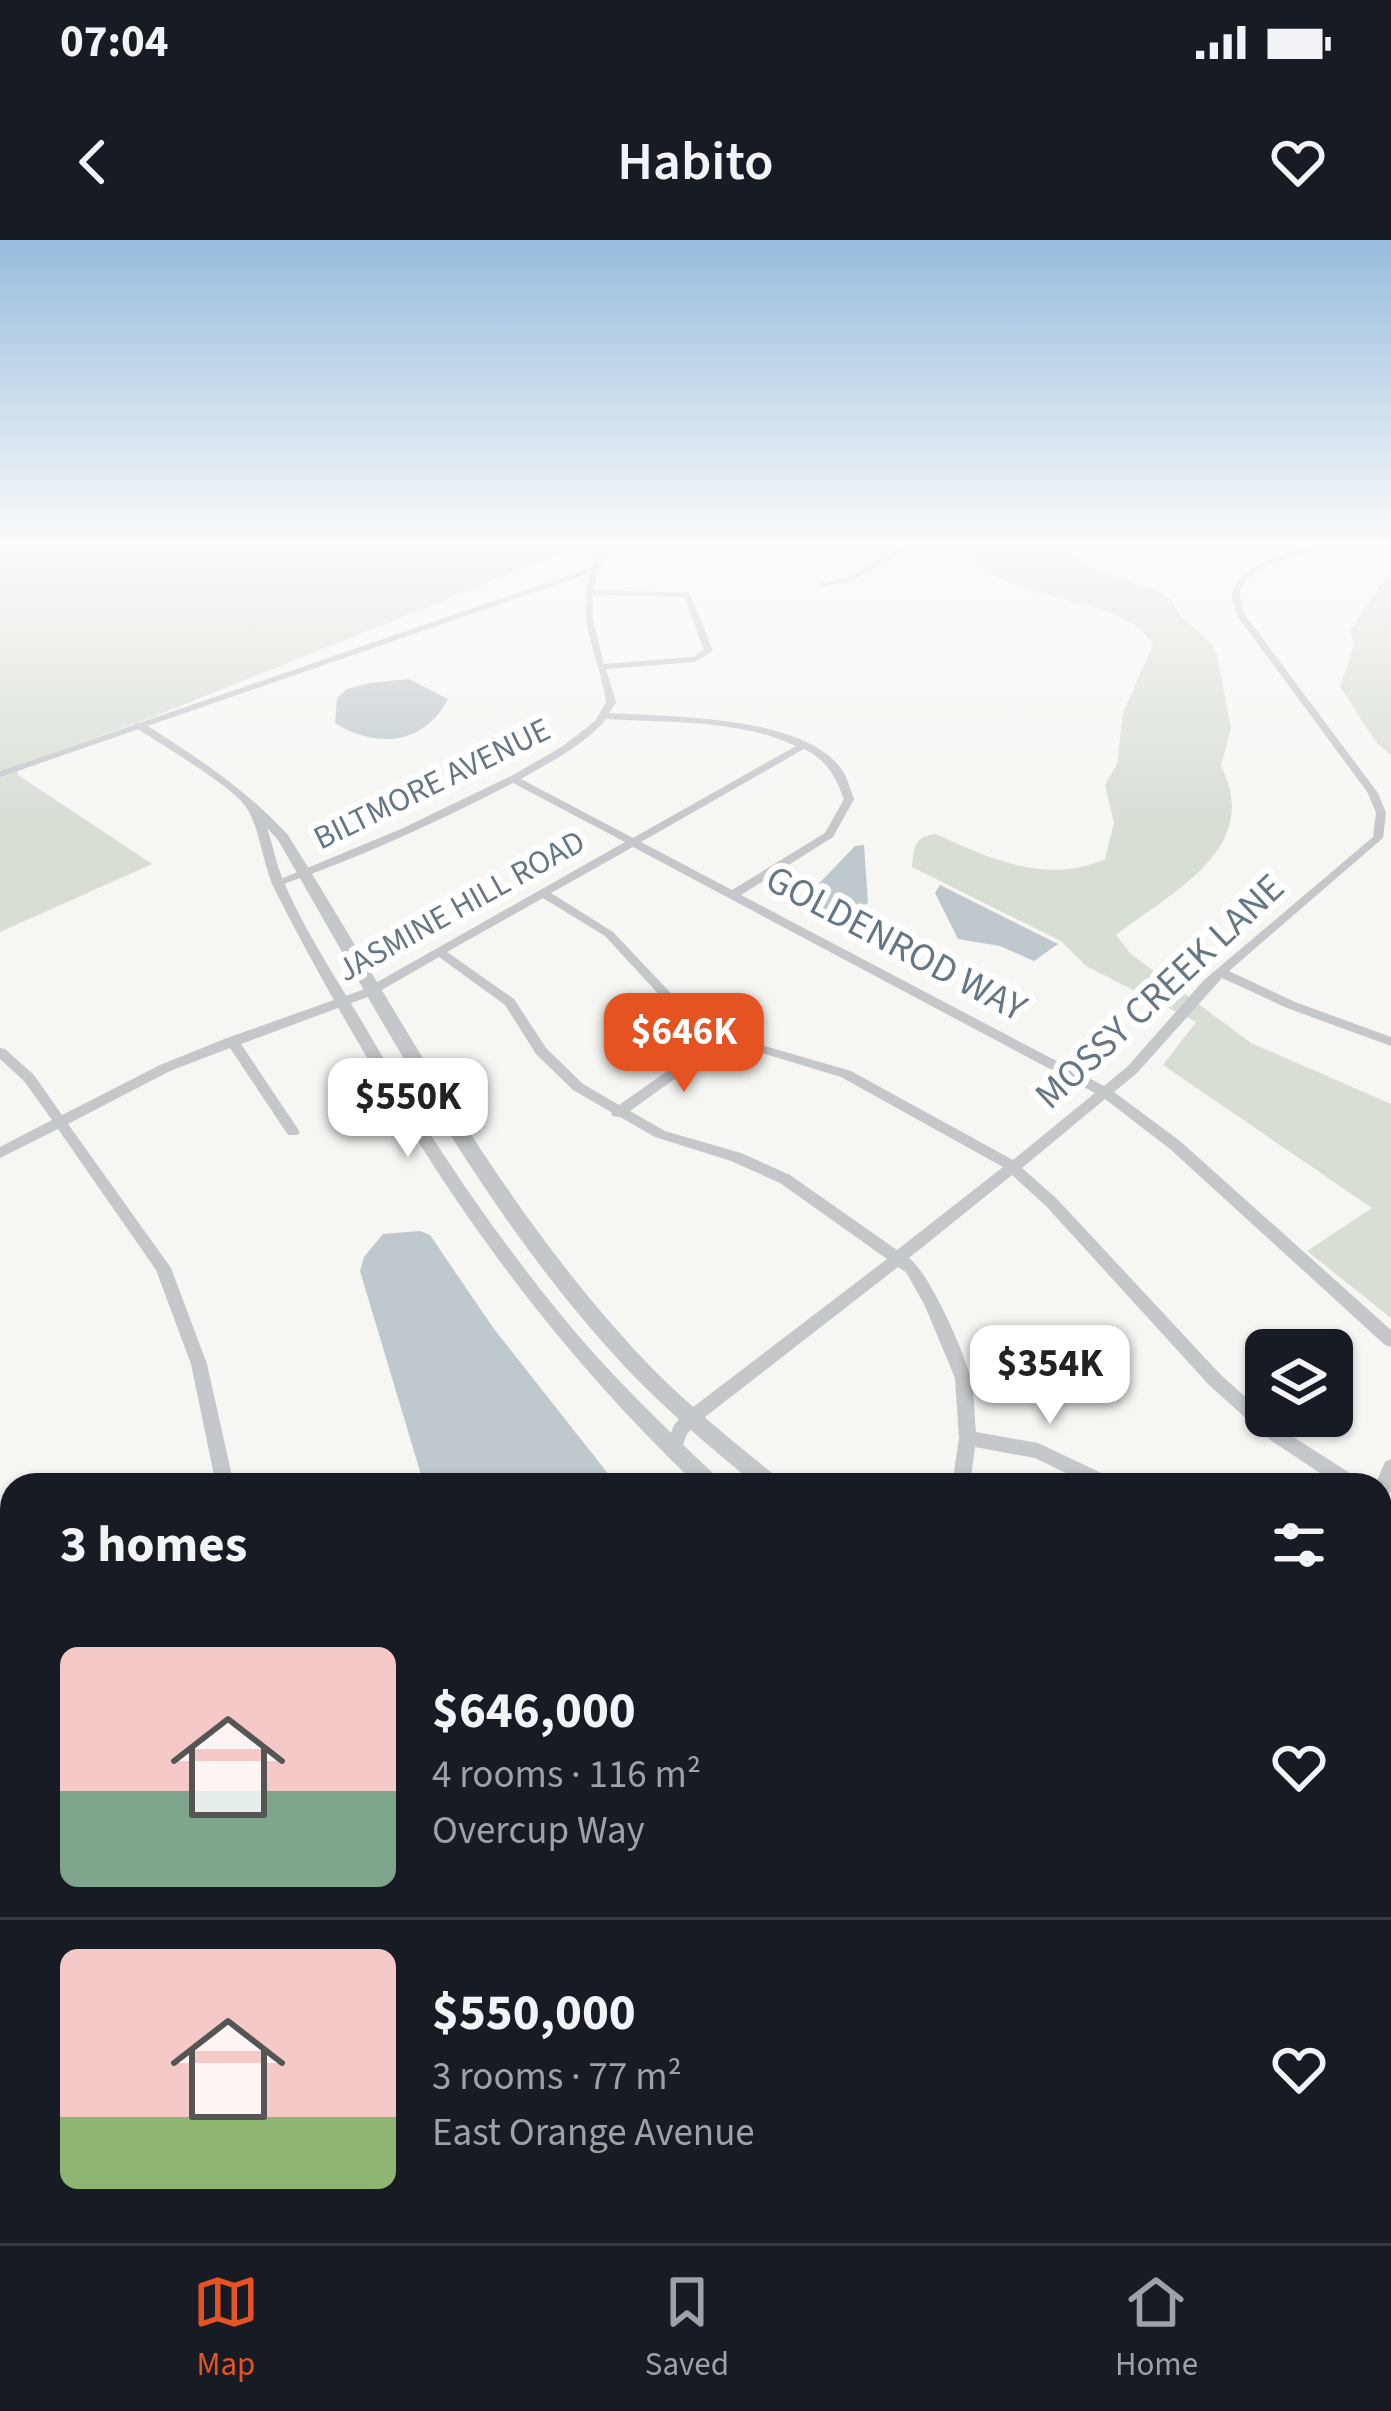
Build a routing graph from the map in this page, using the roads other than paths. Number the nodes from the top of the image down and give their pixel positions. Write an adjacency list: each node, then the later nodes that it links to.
1 (394, 637): 7 (street)
2 (591, 637): 5 (street, BILTMORE AVENUE)
3 (704, 637): 5 (street)
4 (1258, 637): 11 (street, MOSSY CREEK LANE)
5 (601, 667): 6 (street, BILTMORE AVENUE)
6 (608, 716): 8 (street); 10 (street, BILTMORE AVENUE)
7 (139, 725): 9 (street); 13 (street)
8 (806, 744): 15 (street, JASMINE HILL ROAD); 19 (street)
9 (0, 773)
10 (511, 778): 15 (street, GOLDENROD WAY); 16 (street, BILTMORE AVENUE)
11 (1370, 789): 12 (street); 14 (street, MOSSY CREEK LANE)
12 (1391, 789)
13 (247, 800): 16 (street); 17 (street)
14 (1384, 840): 21 (street, MOSSY CREEK LANE)
15 (633, 842): 18 (street, JASMINE HILL ROAD); 19 (street, GOLDENROD WAY)
16 (303, 874): 17 (street, BILTMORE AVENUE); 22 (street)
17 (277, 883): 23 (street)
18 (543, 893): 20 (street, JASMINE HILL ROAD); 24 (street)
19 (733, 896): 28 (street, GOLDENROD WAY)
20 (439, 952): 22 (street, JASMINE HILL ROAD); 29 (street)
21 (1220, 972): 26 (street); 28 (street, MOSSY CREEK LANE)
22 (369, 992): 23 (street, JASMINE HILL ROAD); 36 (street)
23 (342, 1002): 25 (street, JASMINE HILL ROAD); 38 (street)
24 (723, 1038): 29 (street); 33 (street)
25 (232, 1041): 30 (street, JASMINE HILL ROAD); 31 (street)
26 (1391, 1042)
27 (0, 1052): 30 (street)
28 (1106, 1092): 33 (street, MOSSY CREEK LANE); 35 (street, GOLDENROD WAY)
29 (617, 1113): 34 (street)
30 (59, 1120): 32 (street, JASMINE HILL ROAD); 39 (street)
31 (293, 1132)
32 (0, 1153)
33 (1014, 1167): 34 (street, MOSSY CREEK LANE); 44 (street)
34 (899, 1258): 36 (street, MOSSY CREEK LANE); 37 (street)
35 (1391, 1340)
36 (690, 1419): 38 (street, MOSSY CREEK LANE); 41 (street)
37 (968, 1438): 42 (street); 43 (street)
38 (673, 1451): 40 (street)
39 (222, 1473)
40 (698, 1473)
41 (756, 1473)
42 (964, 1473)
43 (1083, 1473)
44 (1334, 1473)

